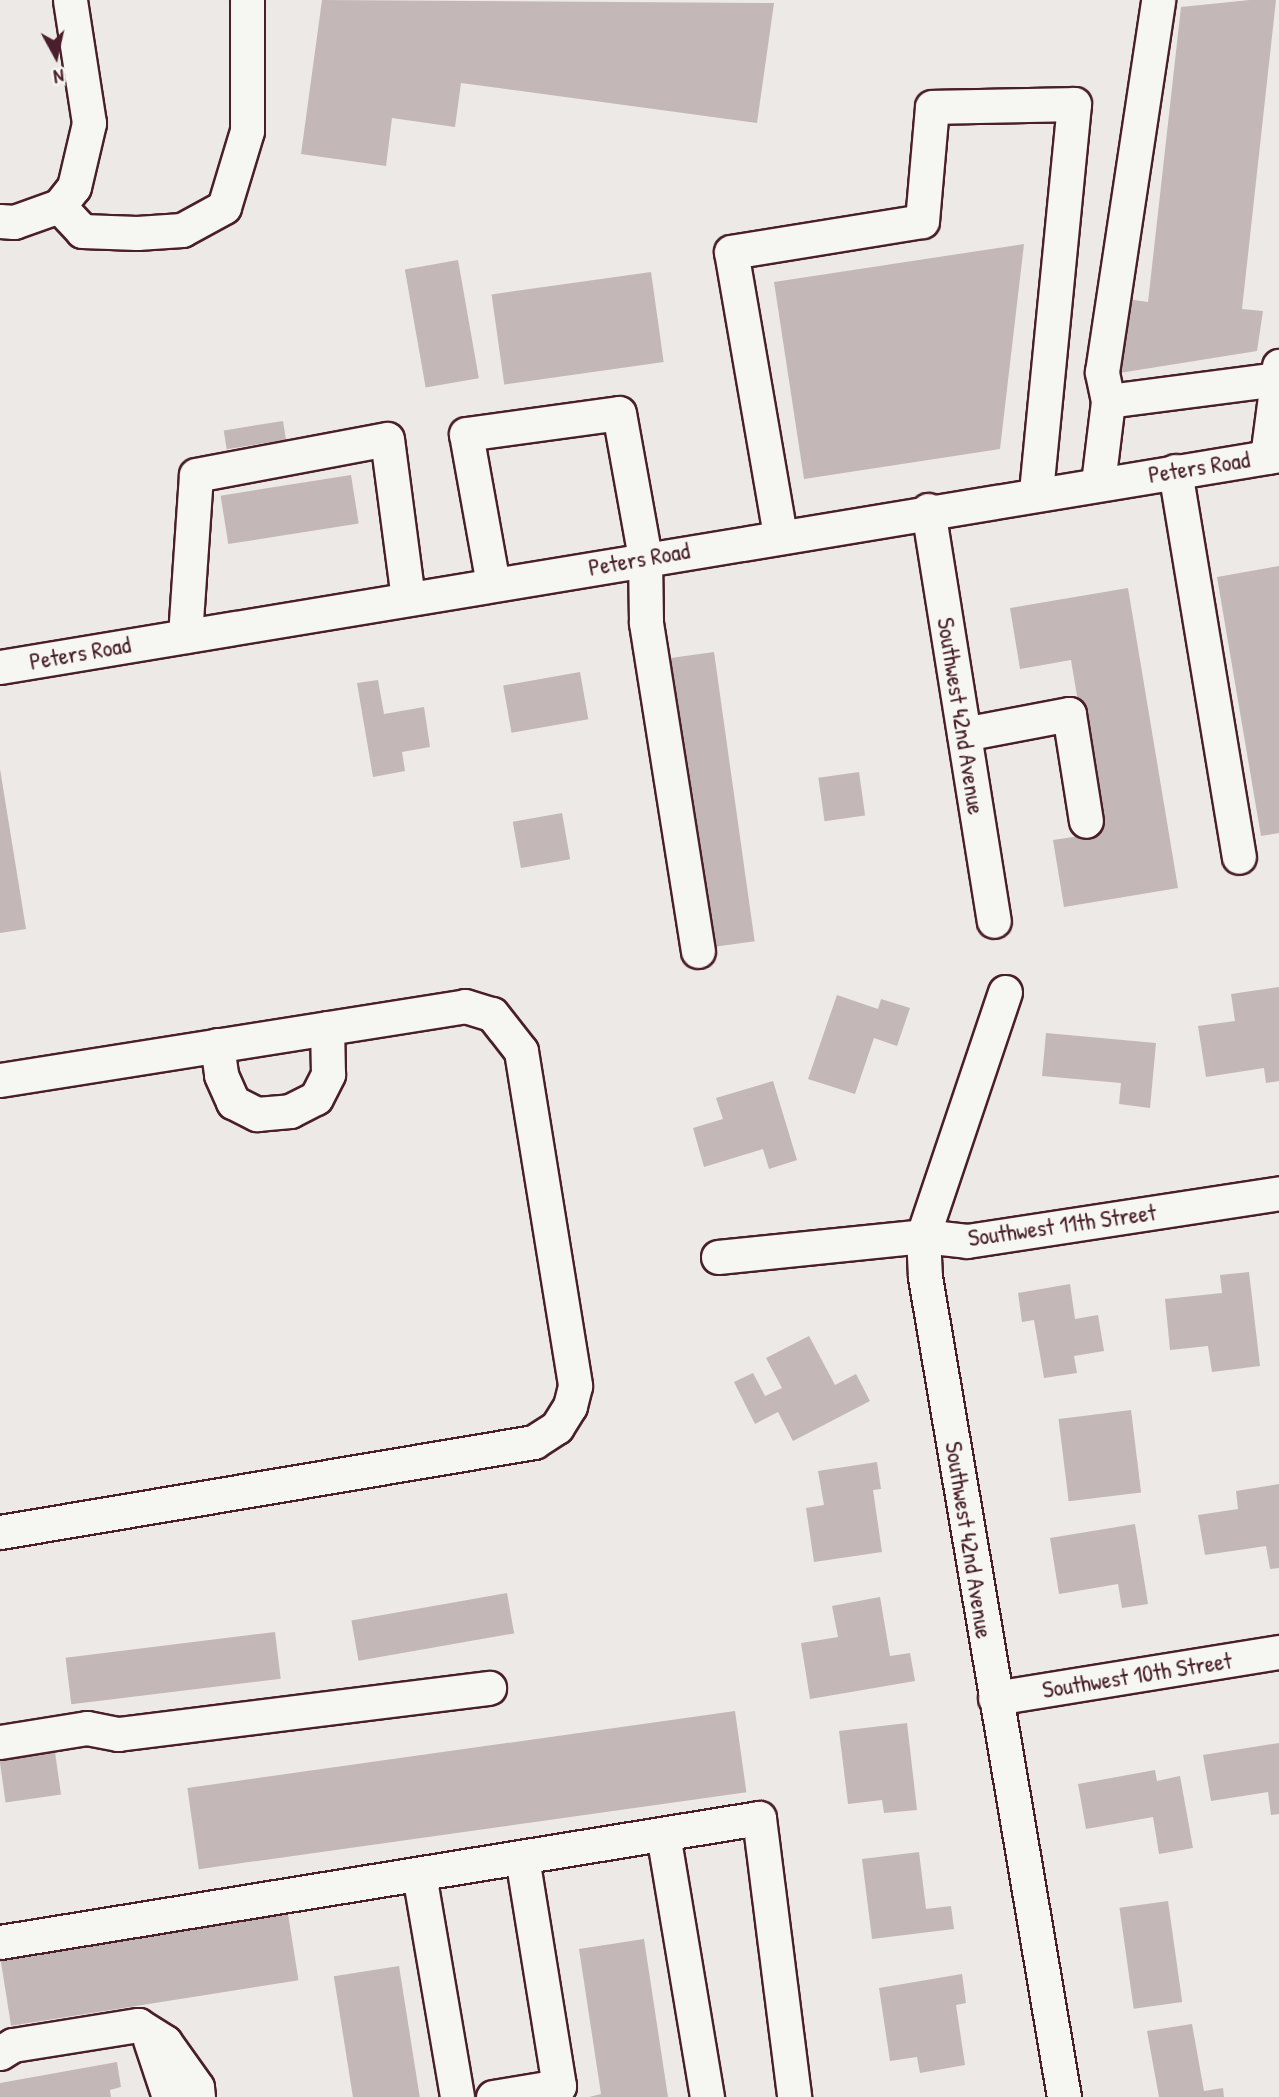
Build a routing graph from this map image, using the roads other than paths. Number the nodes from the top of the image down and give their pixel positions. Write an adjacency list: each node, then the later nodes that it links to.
1 (70, 0): 4 (street)
2 (247, 0): 4 (street)
3 (1158, 0): 7 (street)
4 (59, 206): 5 (street)
5 (0, 220)
6 (1278, 373): 7 (street); 8 (street)
7 (1108, 401): 10 (street)
8 (1273, 456): 9 (street, Peters Road)
9 (1175, 471): 10 (street, Peters Road); 21 (street)
10 (1098, 483): 11 (street, Peters Road)
11 (1036, 493): 12 (street, Peters Road); 13 (street)
12 (928, 510): 13 (street, Peters Road); 19 (street, Southwest 42nd Avenue)
13 (780, 535): 14 (street, Peters Road)
14 (645, 558): 15 (street, Peters Road); 15 (street); 23 (street)
15 (493, 584): 16 (street, Peters Road)
16 (408, 598): 17 (street, Peters Road); 17 (street)
17 (185, 636): 18 (street, Peters Road)
18 (0, 667)
19 (964, 734): 20 (street); 22 (street, Southwest 42nd Avenue)
20 (1086, 821)
21 (1240, 857)
22 (994, 921)
23 (698, 951)
24 (1004, 992): 29 (street, Southwest 42nd Avenue)
25 (327, 1028): 26 (street); 26 (street); 31 (street)
26 (217, 1045): 27 (street)
27 (0, 1080)
28 (1279, 1193): 29 (street, Southwest 11th Street)
29 (923, 1236): 30 (street, Southwest 11th Street); 34 (street, Southwest 42nd Avenue)
30 (718, 1257)
31 (0, 1532)
32 (1279, 1652): 34 (street, Southwest 10th Street)
33 (489, 1688): 35 (street)
34 (995, 1698): 48 (street, Southwest 42nd Avenue)
35 (0, 1742)
36 (663, 1834): 37 (street); 46 (street); 47 (street)
37 (523, 1857): 38 (street); 45 (street)
38 (419, 1874): 39 (street); 44 (street)
39 (0, 1942)
40 (138, 2025): 41 (street); 42 (street); 43 (street)
41 (0, 2053)
42 (169, 2097)
43 (198, 2097)
44 (457, 2097)
45 (493, 2097)
46 (707, 2097)
47 (794, 2097)
48 (1064, 2097)

